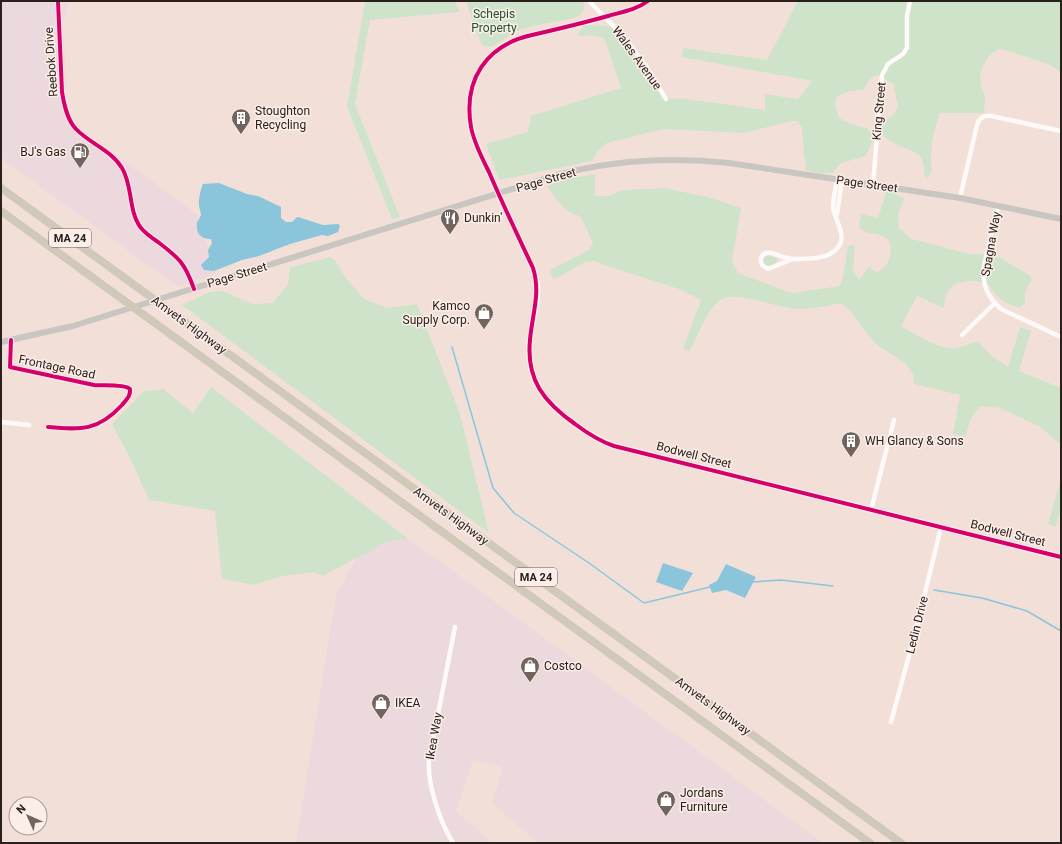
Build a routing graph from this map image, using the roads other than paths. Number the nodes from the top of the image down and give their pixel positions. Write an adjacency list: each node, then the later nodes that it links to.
1 (58, 1): 19 (street, Reebok Drive)
2 (589, 1): 5 (street, Wales Avenue)
3 (648, 1): 5 (street)
4 (910, 1): 9 (street, King Street)
5 (605, 17): 6 (street, Wales Avenue); 11 (street)
6 (666, 99)
7 (1061, 131): 12 (street)
8 (840, 180): 9 (main road, Page Street); 11 (main road, Page Street); 17 (street)
9 (873, 185): 12 (main road, Page Street)
10 (1, 188): 36 (highway, Amvets Highway / MA 24)
11 (498, 194): 19 (main road, Page Street); 29 (street, Bodwell Street)
12 (960, 198): 13 (main road, Page Street)
13 (998, 205): 15 (main road, Page Street); 20 (street, Spagna Way)
14 (1, 211): 35 (highway, Amvets Highway / MA 24)
15 (1061, 219)
16 (777, 255): 17 (street); 18 (street); 18 (street)
17 (793, 259): 18 (street)
18 (777, 266)
19 (194, 289): 23 (main road, Page Street)
20 (995, 304): 21 (street); 22 (street)
21 (962, 335)
22 (1061, 337)
23 (11, 340): 24 (main road, Page Street); 28 (street, Frontage Road)
24 (1, 342)
25 (894, 420): 29 (street)
26 (1, 422): 27 (street)
27 (29, 424)
28 (48, 427)
29 (871, 510): 30 (street, Bodwell Street)
30 (941, 527): 31 (street, Bodwell Street); 33 (street, Ledin Drive)
31 (1061, 557)
32 (455, 627): 34 (street, Ikea Way)
33 (891, 722)
34 (453, 843)
35 (870, 843)
36 (900, 843)

